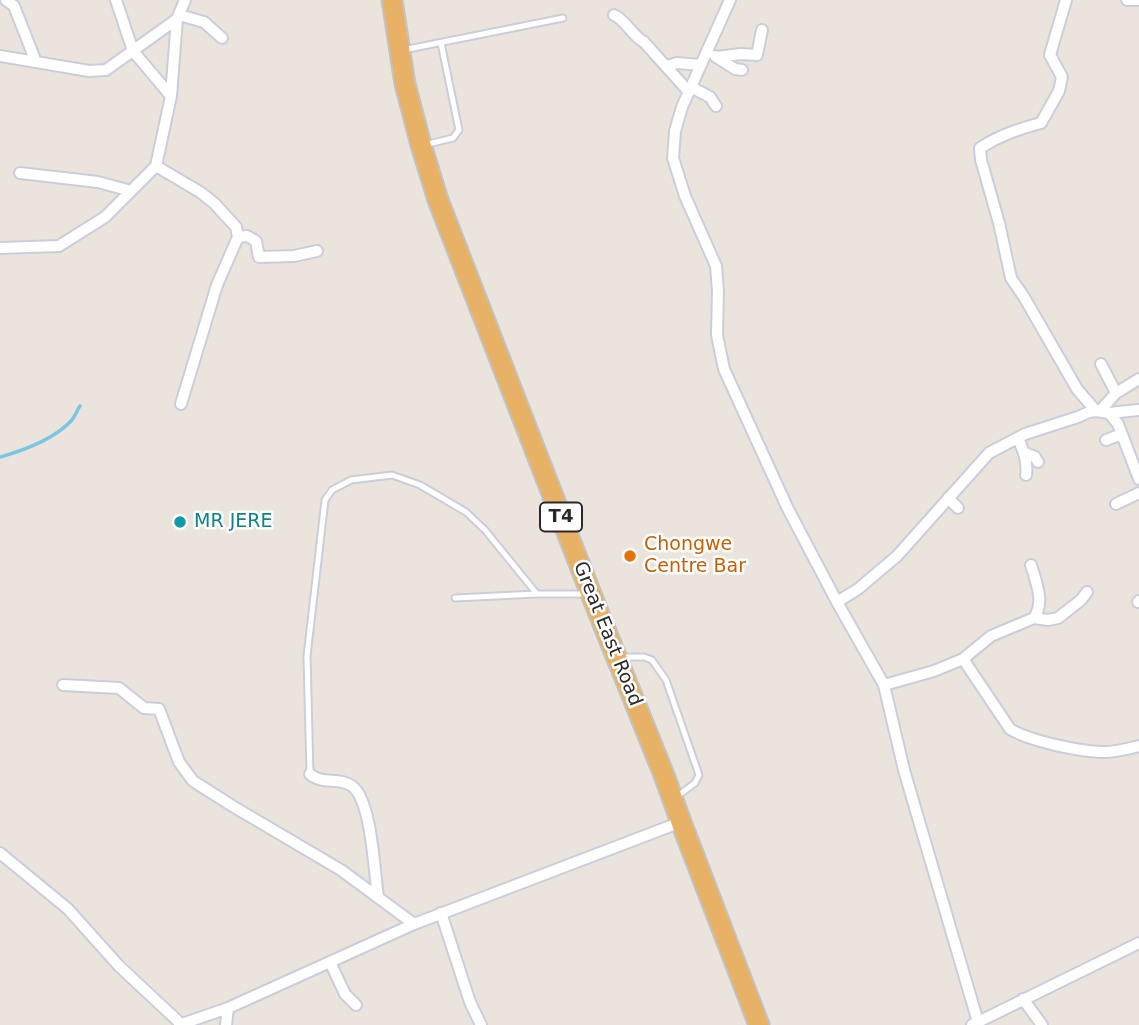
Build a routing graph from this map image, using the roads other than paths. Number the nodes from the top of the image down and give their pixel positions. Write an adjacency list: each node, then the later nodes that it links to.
1 (6, 0): 19 (street)
2 (116, 0): 15 (street)
3 (185, 0): 10 (street)
4 (392, 0): 16 (highway, Great East Road / T4)
5 (730, 0): 17 (street)
6 (1066, 0): 38 (street)
7 (1127, 0): 8 (street)
8 (1139, 0)
9 (614, 15): 21 (street)
10 (178, 17): 13 (street); 15 (street); 24 (street)
11 (563, 18): 14 (lane)
12 (762, 30): 17 (street)
13 (222, 38)
14 (441, 43): 16 (lane); 26 (lane)
15 (133, 51): 19 (street); 24 (street)
16 (400, 51): 26 (highway, Great East Road / T4)
17 (712, 54): 20 (street); 22 (street)
18 (0, 57): 19 (street)
19 (36, 62)
20 (701, 65): 21 (street); 23 (street)
21 (667, 66): 23 (street)
22 (742, 70)
23 (690, 90): 25 (street); 55 (street)
24 (171, 96): 27 (street)
25 (716, 106)
26 (421, 145): 53 (highway, Great East Road / T4)
27 (156, 166): 29 (street); 30 (street)
28 (20, 173): 29 (street)
29 (131, 191): 31 (street)
30 (238, 237): 32 (street); 36 (street)
31 (0, 248)
32 (317, 251)
33 (1101, 364): 35 (street)
34 (1139, 379): 35 (street)
35 (1116, 393): 38 (street)
36 (181, 404)
37 (1139, 410): 38 (street)
38 (1101, 412): 39 (street); 40 (street)
39 (1122, 433): 41 (street); 45 (street)
40 (1018, 438): 42 (street); 47 (street)
41 (1106, 440)
42 (1024, 453): 43 (street); 44 (street)
43 (1038, 462)
44 (1026, 475)
45 (1139, 479)
46 (1139, 493): 48 (street)
47 (948, 498): 49 (street); 55 (street)
48 (1116, 504)
49 (958, 508)
50 (1031, 565): 56 (street)
51 (1087, 592): 56 (street)
52 (537, 594): 53 (lane); 54 (lane); 62 (lane)
53 (591, 594): 57 (highway, Great East Road / T4)
54 (455, 598)
55 (837, 602): 60 (street)
56 (1034, 618): 58 (street)
57 (616, 657): 63 (highway, Great East Road / T4); 63 (lane)
58 (963, 659): 60 (street); 61 (street)
59 (63, 685): 66 (street)
60 (884, 685): 75 (street)
61 (1139, 746)
62 (310, 774): 66 (street)
63 (673, 800): 64 (highway, Great East Road / T4)
64 (681, 822): 67 (street); 78 (highway, Great East Road / T4)
65 (0, 853): 74 (street)
66 (378, 897): 68 (street)
67 (441, 913): 68 (street); 77 (street)
68 (414, 924): 70 (street)
69 (1139, 943): 71 (street)
70 (330, 962): 72 (street); 73 (street)
71 (1023, 999): 75 (street); 79 (street)
72 (356, 1005)
73 (228, 1008): 74 (street); 76 (street)
74 (180, 1024)
75 (975, 1024)
76 (226, 1025)
77 (481, 1025)
78 (758, 1025)
79 (1042, 1025)

